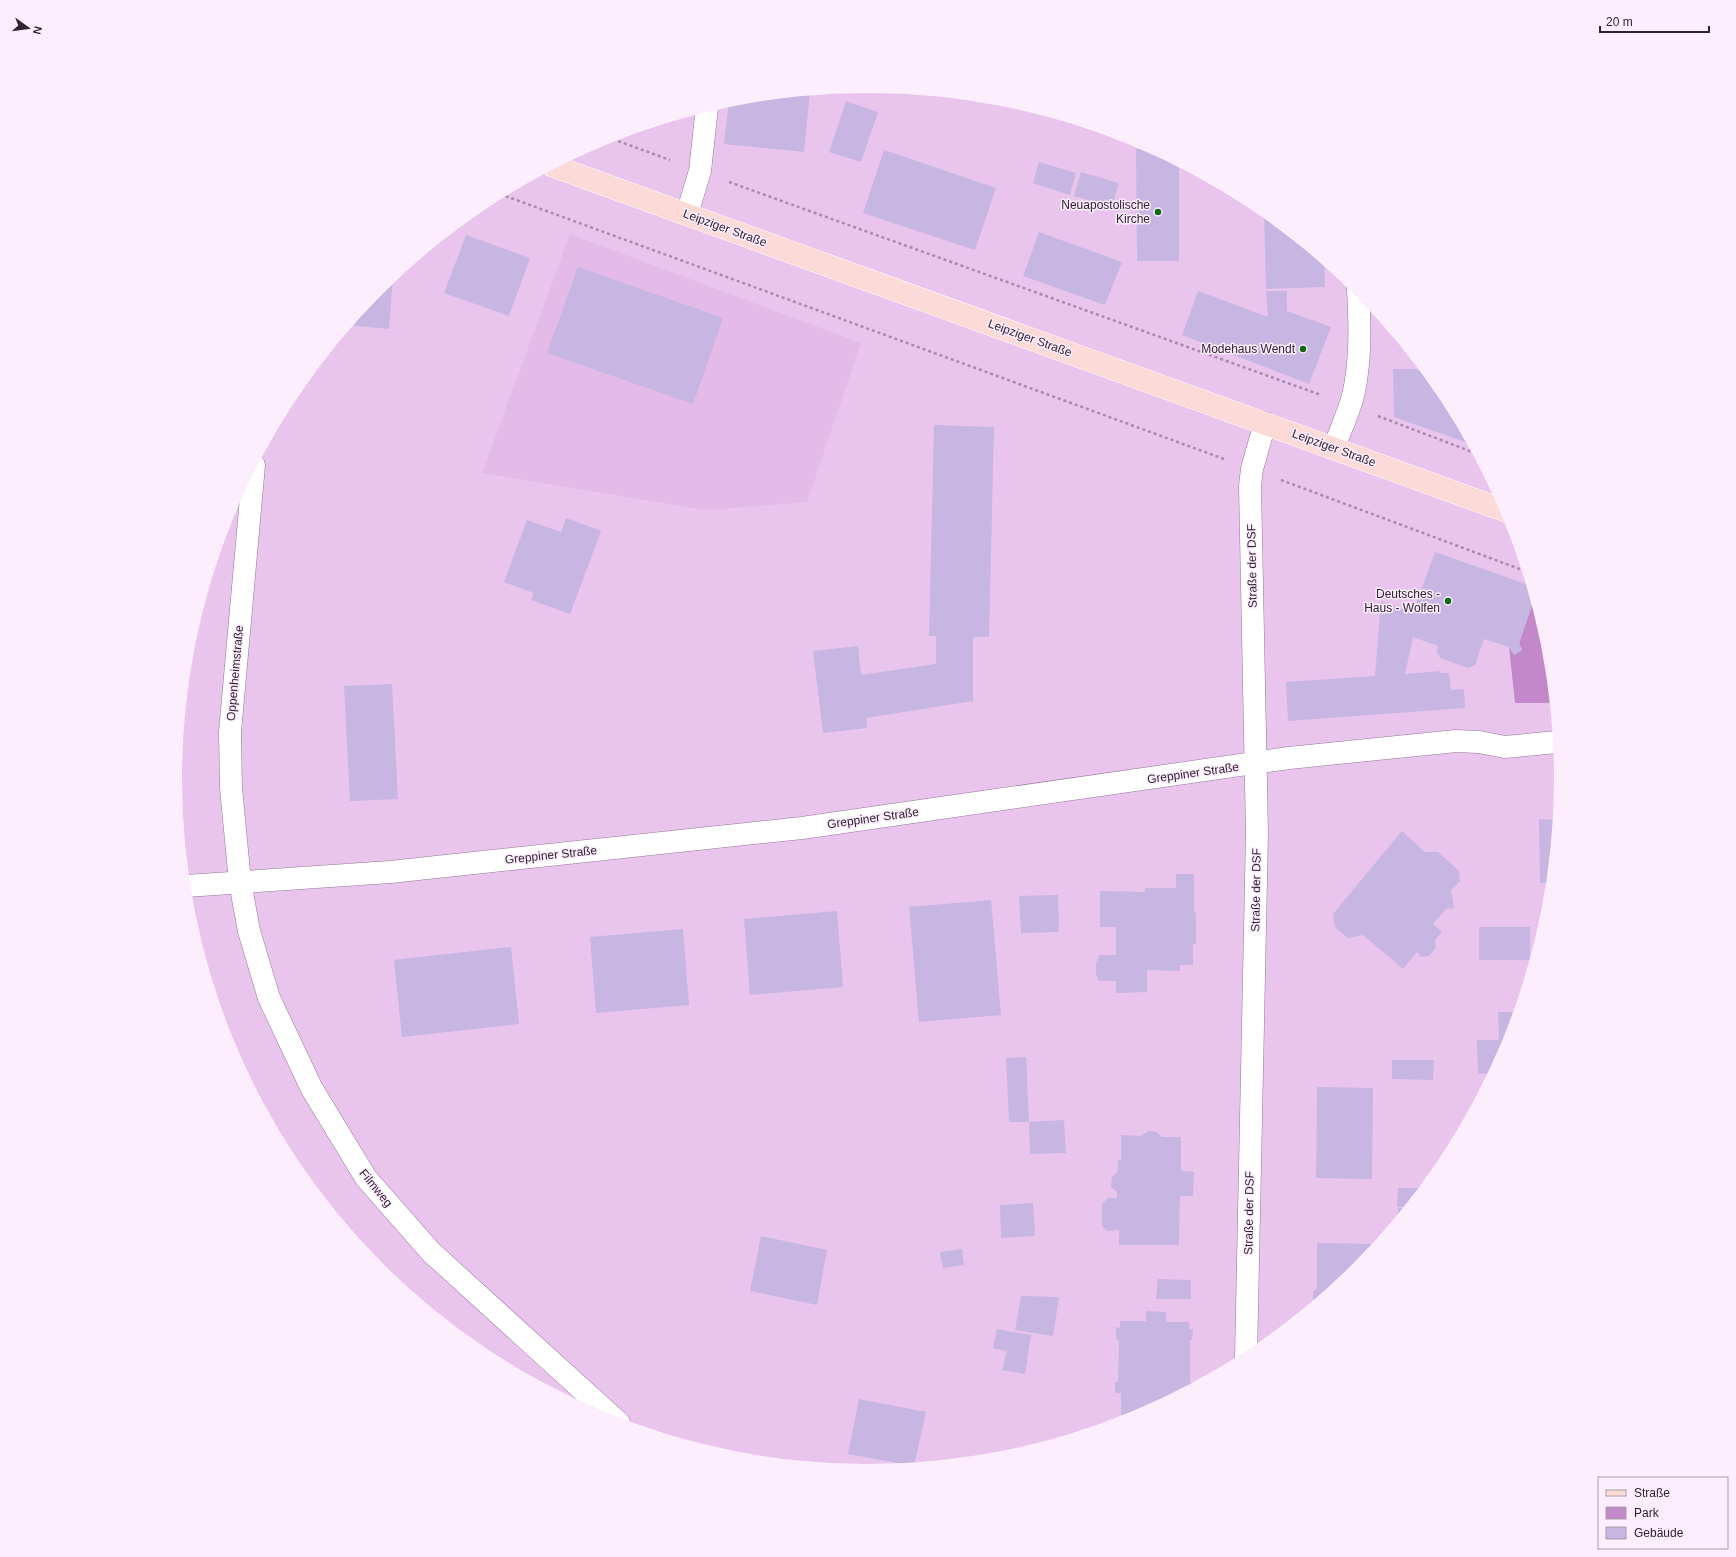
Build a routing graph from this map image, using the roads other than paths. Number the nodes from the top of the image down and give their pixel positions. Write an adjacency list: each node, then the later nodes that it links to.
1 (706, 112): 3 (street)
2 (558, 168): 3 (main road, Leipziger Straße)
3 (687, 214): 5 (main road, Leipziger Straße)
4 (1359, 300): 6 (street)
5 (1265, 423): 6 (main road, Leipziger Straße); 10 (street, Straße der DSF)
6 (1334, 448): 8 (main road, Leipziger Straße)
7 (253, 475): 11 (street, Oppenheimstraße)
8 (1497, 508)
9 (1552, 742): 10 (street, Greppiner Straße)
10 (1256, 764): 11 (street, Greppiner Straße); 13 (street, Straße der DSF)
11 (240, 882): 12 (street, Greppiner Straße); 14 (street, Filmweg)
12 (191, 886)
13 (1246, 1350)
14 (608, 1413)

